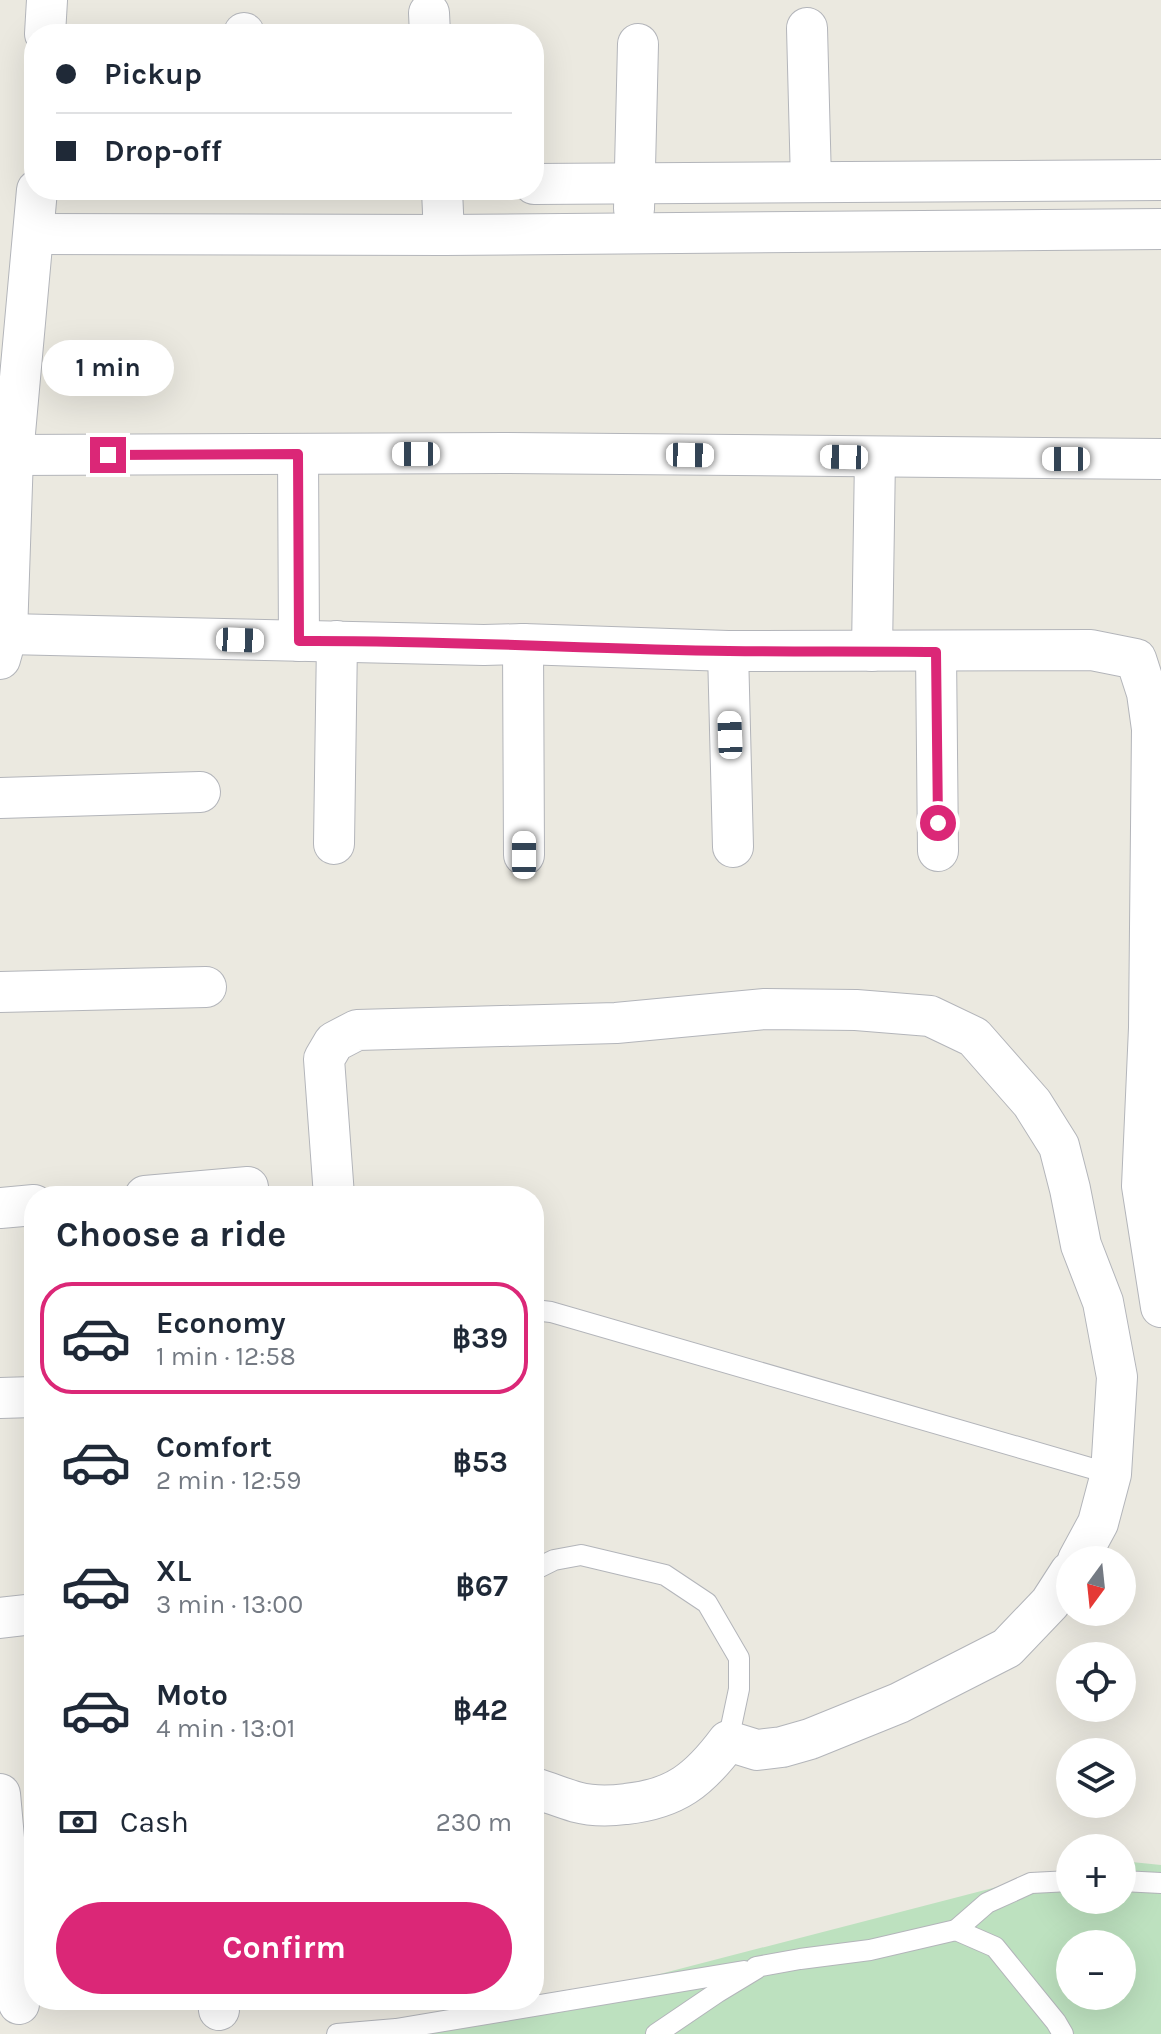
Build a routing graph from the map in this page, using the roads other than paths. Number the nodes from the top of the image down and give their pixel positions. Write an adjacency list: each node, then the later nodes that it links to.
1 (47, 0): 3 (street)
2 (806, 10): 7 (street)
3 (46, 24)
4 (638, 44): 9 (street)
5 (1161, 180): 6 (street)
6 (1023, 181): 7 (street); 13 (street)
7 (817, 182): 9 (street); 14 (street)
8 (544, 184): 9 (street)
9 (634, 184): 15 (street)
10 (36, 200): 16 (street)
11 (442, 200): 17 (street)
12 (1161, 229): 13 (street)
13 (1025, 230): 14 (street)
14 (823, 232): 15 (street)
15 (634, 233): 17 (street)
16 (34, 234): 17 (street); 19 (street)
17 (444, 235)
18 (298, 454): 19 (street); 20 (street); 22 (street)
19 (13, 455): 24 (street)
20 (875, 457): 21 (street); 26 (street)
21 (1161, 459)
22 (318, 641): 23 (street); 24 (street); 30 (street)
23 (523, 644): 25 (street); 33 (street)
24 (4, 647)
25 (728, 651): 26 (street); 31 (street)
26 (872, 651): 27 (street)
27 (936, 652): 32 (street); 39 (street)
28 (200, 792): 29 (street)
29 (0, 798)
30 (334, 844)
31 (733, 847)
32 (938, 851)
33 (524, 855)
34 (206, 987): 35 (street)
35 (0, 992)
36 (333, 1186): 43 (street)
37 (24, 1206): 38 (street)
38 (0, 1208)
39 (1161, 1307)
40 (544, 1311): 43 (lane)
41 (24, 1397): 42 (street)
42 (0, 1398)
43 (1111, 1474): 44 (street)
44 (1086, 1546)
45 (544, 1565): 49 (lane)
46 (1056, 1594): 49 (street)
47 (24, 1615): 48 (street)
48 (0, 1618)
49 (728, 1741): 50 (street)
50 (544, 1791)
51 (0, 1794): 52 (street)
52 (20, 1851): 58 (street)
53 (1056, 1882): 56 (lane)
54 (1136, 1882): 55 (lane)
55 (1161, 1883)
56 (956, 1930): 57 (lane); 63 (lane)
57 (756, 1969): 59 (lane); 62 (lane)
58 (19, 2004)
59 (544, 2004)
60 (510, 2010): 61 (lane)
61 (337, 2034)
62 (656, 2034)
63 (1063, 2034)

